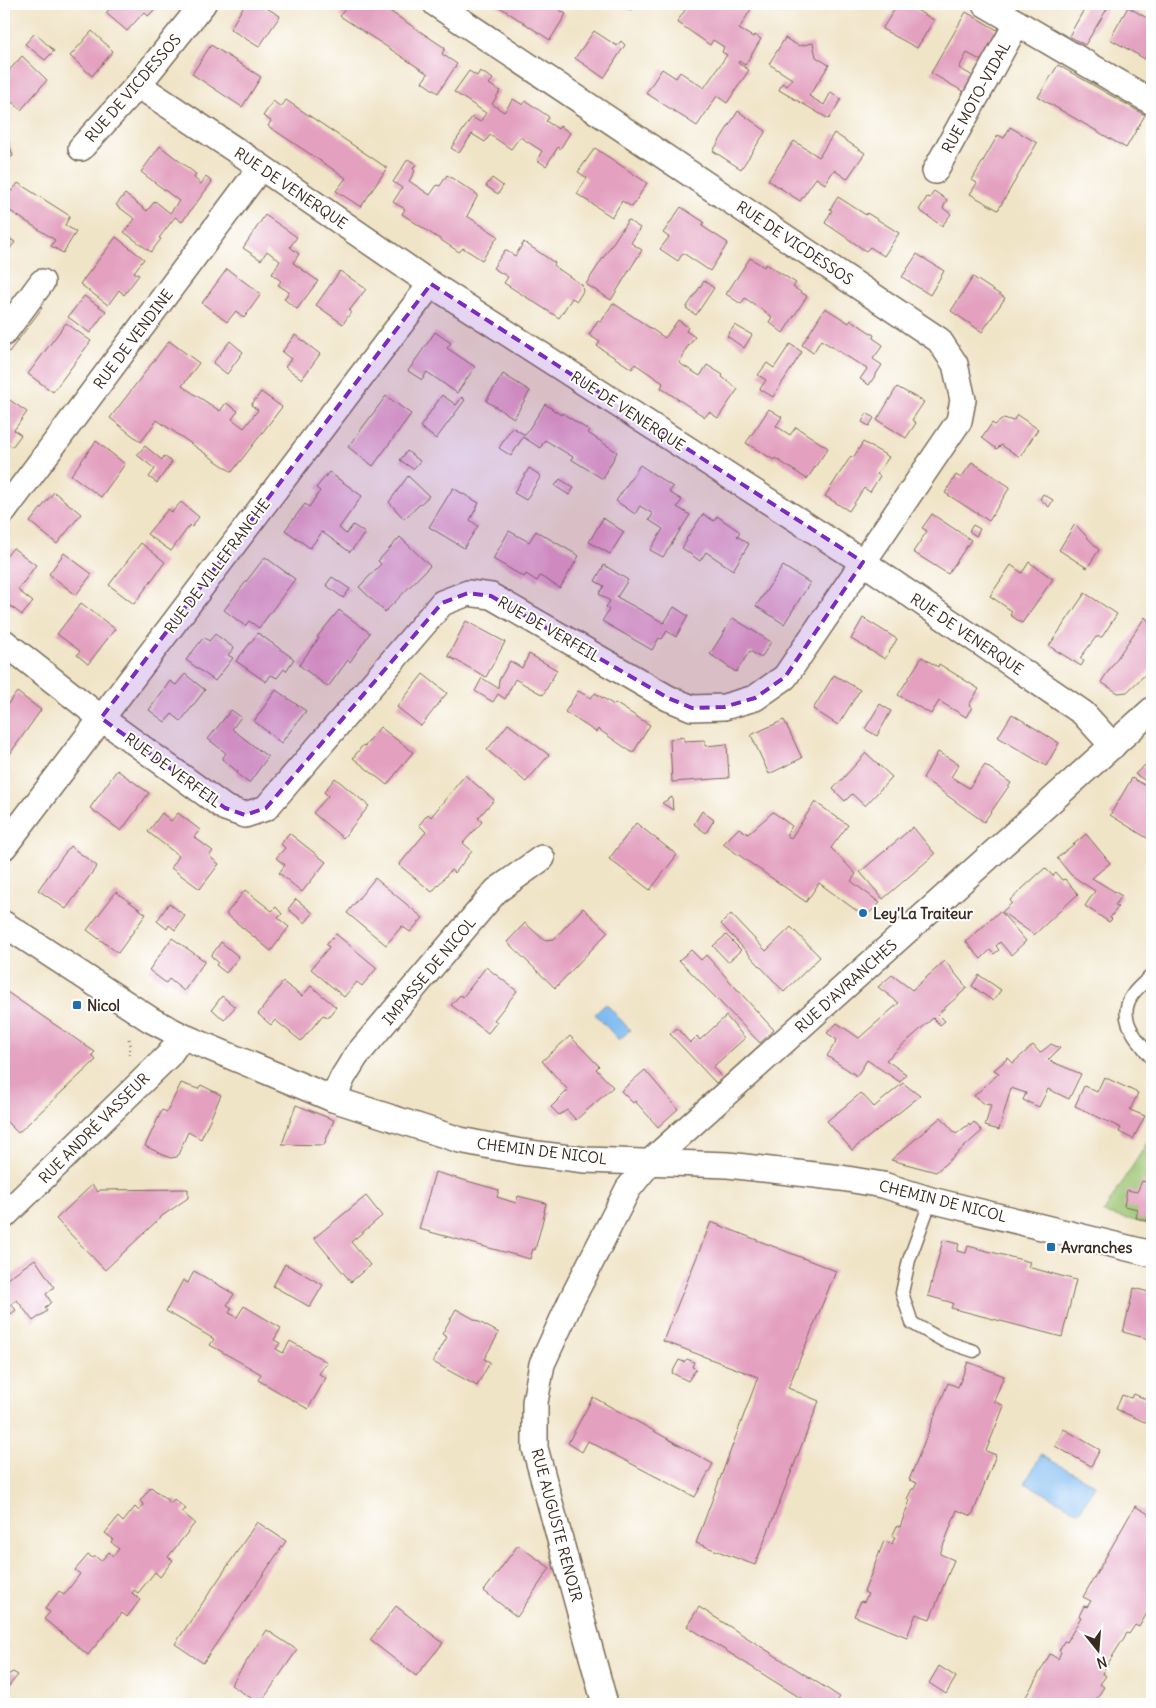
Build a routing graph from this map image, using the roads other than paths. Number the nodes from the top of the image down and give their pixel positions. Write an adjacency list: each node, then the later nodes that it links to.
1 (203, 4): 5 (street, RUE DE VICDESSOS)
2 (436, 4): 14 (street, RUE DE VICDESSOS)
3 (985, 4): 4 (street, RUE MOTO-VIDAL)
4 (1017, 23): 6 (street, RUE MOTO-VIDAL); 9 (street, RUE MOTO-VIDAL)
5 (138, 85): 7 (street, RUE DE VICDESSOS); 8 (street, RUE DE VENERQUE)
6 (1152, 102)
7 (81, 148)
8 (261, 167): 11 (street, RUE DE VENERQUE); 13 (street, RUE DE VENDINE)
9 (935, 171)
10 (42, 282): 12 (street)
11 (431, 284): 14 (street, RUE DE VENERQUE); 17 (street, RUE DE VILLEFRANCHE)
12 (4, 333)
13 (4, 511)
14 (863, 562): 17 (street, RUE DE VERFEIL); 18 (street, RUE DE VENERQUE)
15 (4, 642): 17 (street)
16 (1152, 710): 18 (street, RUE D'AVRANCHES)
17 (101, 718): 19 (street, RUE DE VILLEFRANCHE)
18 (1112, 746): 26 (street, RUE D'AVRANCHES)
19 (4, 847)
20 (542, 858): 25 (street, IMPASSE DE NICOL)
21 (4, 924): 23 (street, CHEMIN DE NICOL)
22 (1152, 975): 24 (lane)
23 (182, 1036): 25 (street, CHEMIN DE NICOL); 28 (street, RUE ANDRÉ VASSEUR)
24 (1152, 1059)
25 (333, 1099): 26 (street, CHEMIN DE NICOL)
26 (650, 1162): 27 (street, CHEMIN DE NICOL); 31 (street, RUE AUGUSTE RENOIR)
27 (931, 1200): 29 (street, CHEMIN DE NICOL); 30 (lane)
28 (4, 1216)
29 (1152, 1254)
30 (974, 1351)
31 (605, 1704)

